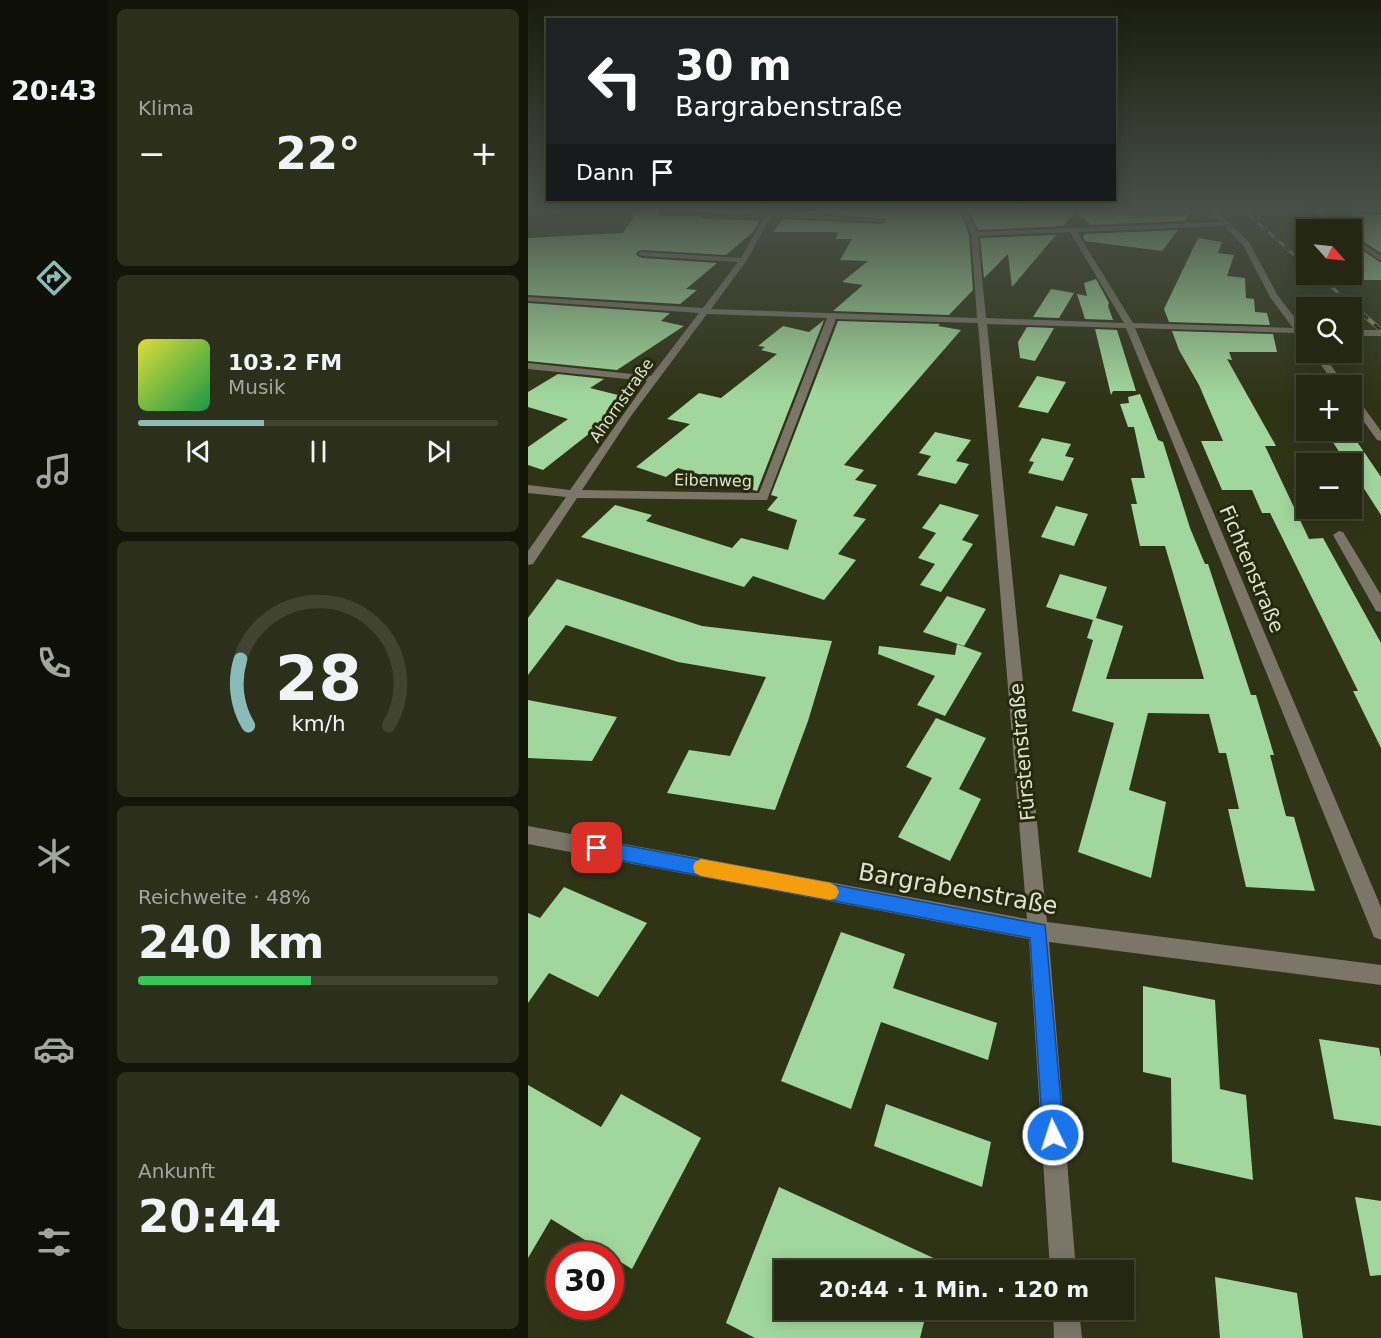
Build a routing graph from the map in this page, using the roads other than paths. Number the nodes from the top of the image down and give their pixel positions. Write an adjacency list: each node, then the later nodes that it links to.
1 (734, 271): 6 (street, Ahornstraße)
2 (977, 271): 8 (street, Fürstenstraße)
3 (1097, 271): 10 (street, Fichtenstraße)
4 (1260, 271): 9 (street)
5 (528, 300): 6 (street)
6 (704, 311): 7 (street); 15 (street, Ahornstraße)
7 (833, 315): 8 (street); 19 (street, Eibenweg)
8 (982, 321): 10 (street); 25 (street, Fürstenstraße)
9 (1296, 322)
10 (1129, 324): 11 (street); 24 (street, Fichtenstraße)
11 (1296, 331)
12 (1362, 333): 13 (street)
13 (1381, 333)
14 (528, 366): 15 (street)
15 (653, 378): 19 (street, Ahornstraße)
16 (1362, 412): 17 (street)
17 (1381, 438)
18 (528, 489): 19 (street)
19 (575, 494): 21 (street, Ahornstraße)
20 (1339, 535): 22 (street)
21 (528, 561)
22 (1381, 607)
23 (528, 835): 25 (street, Bargrabenstraße)
24 (1381, 930)
25 (1038, 931): 26 (street, Bargrabenstraße); 27 (street, Fürstenstraße)
26 (1381, 975)
27 (1062, 1260)
28 (1067, 1320): 29 (street)
29 (1068, 1338)

